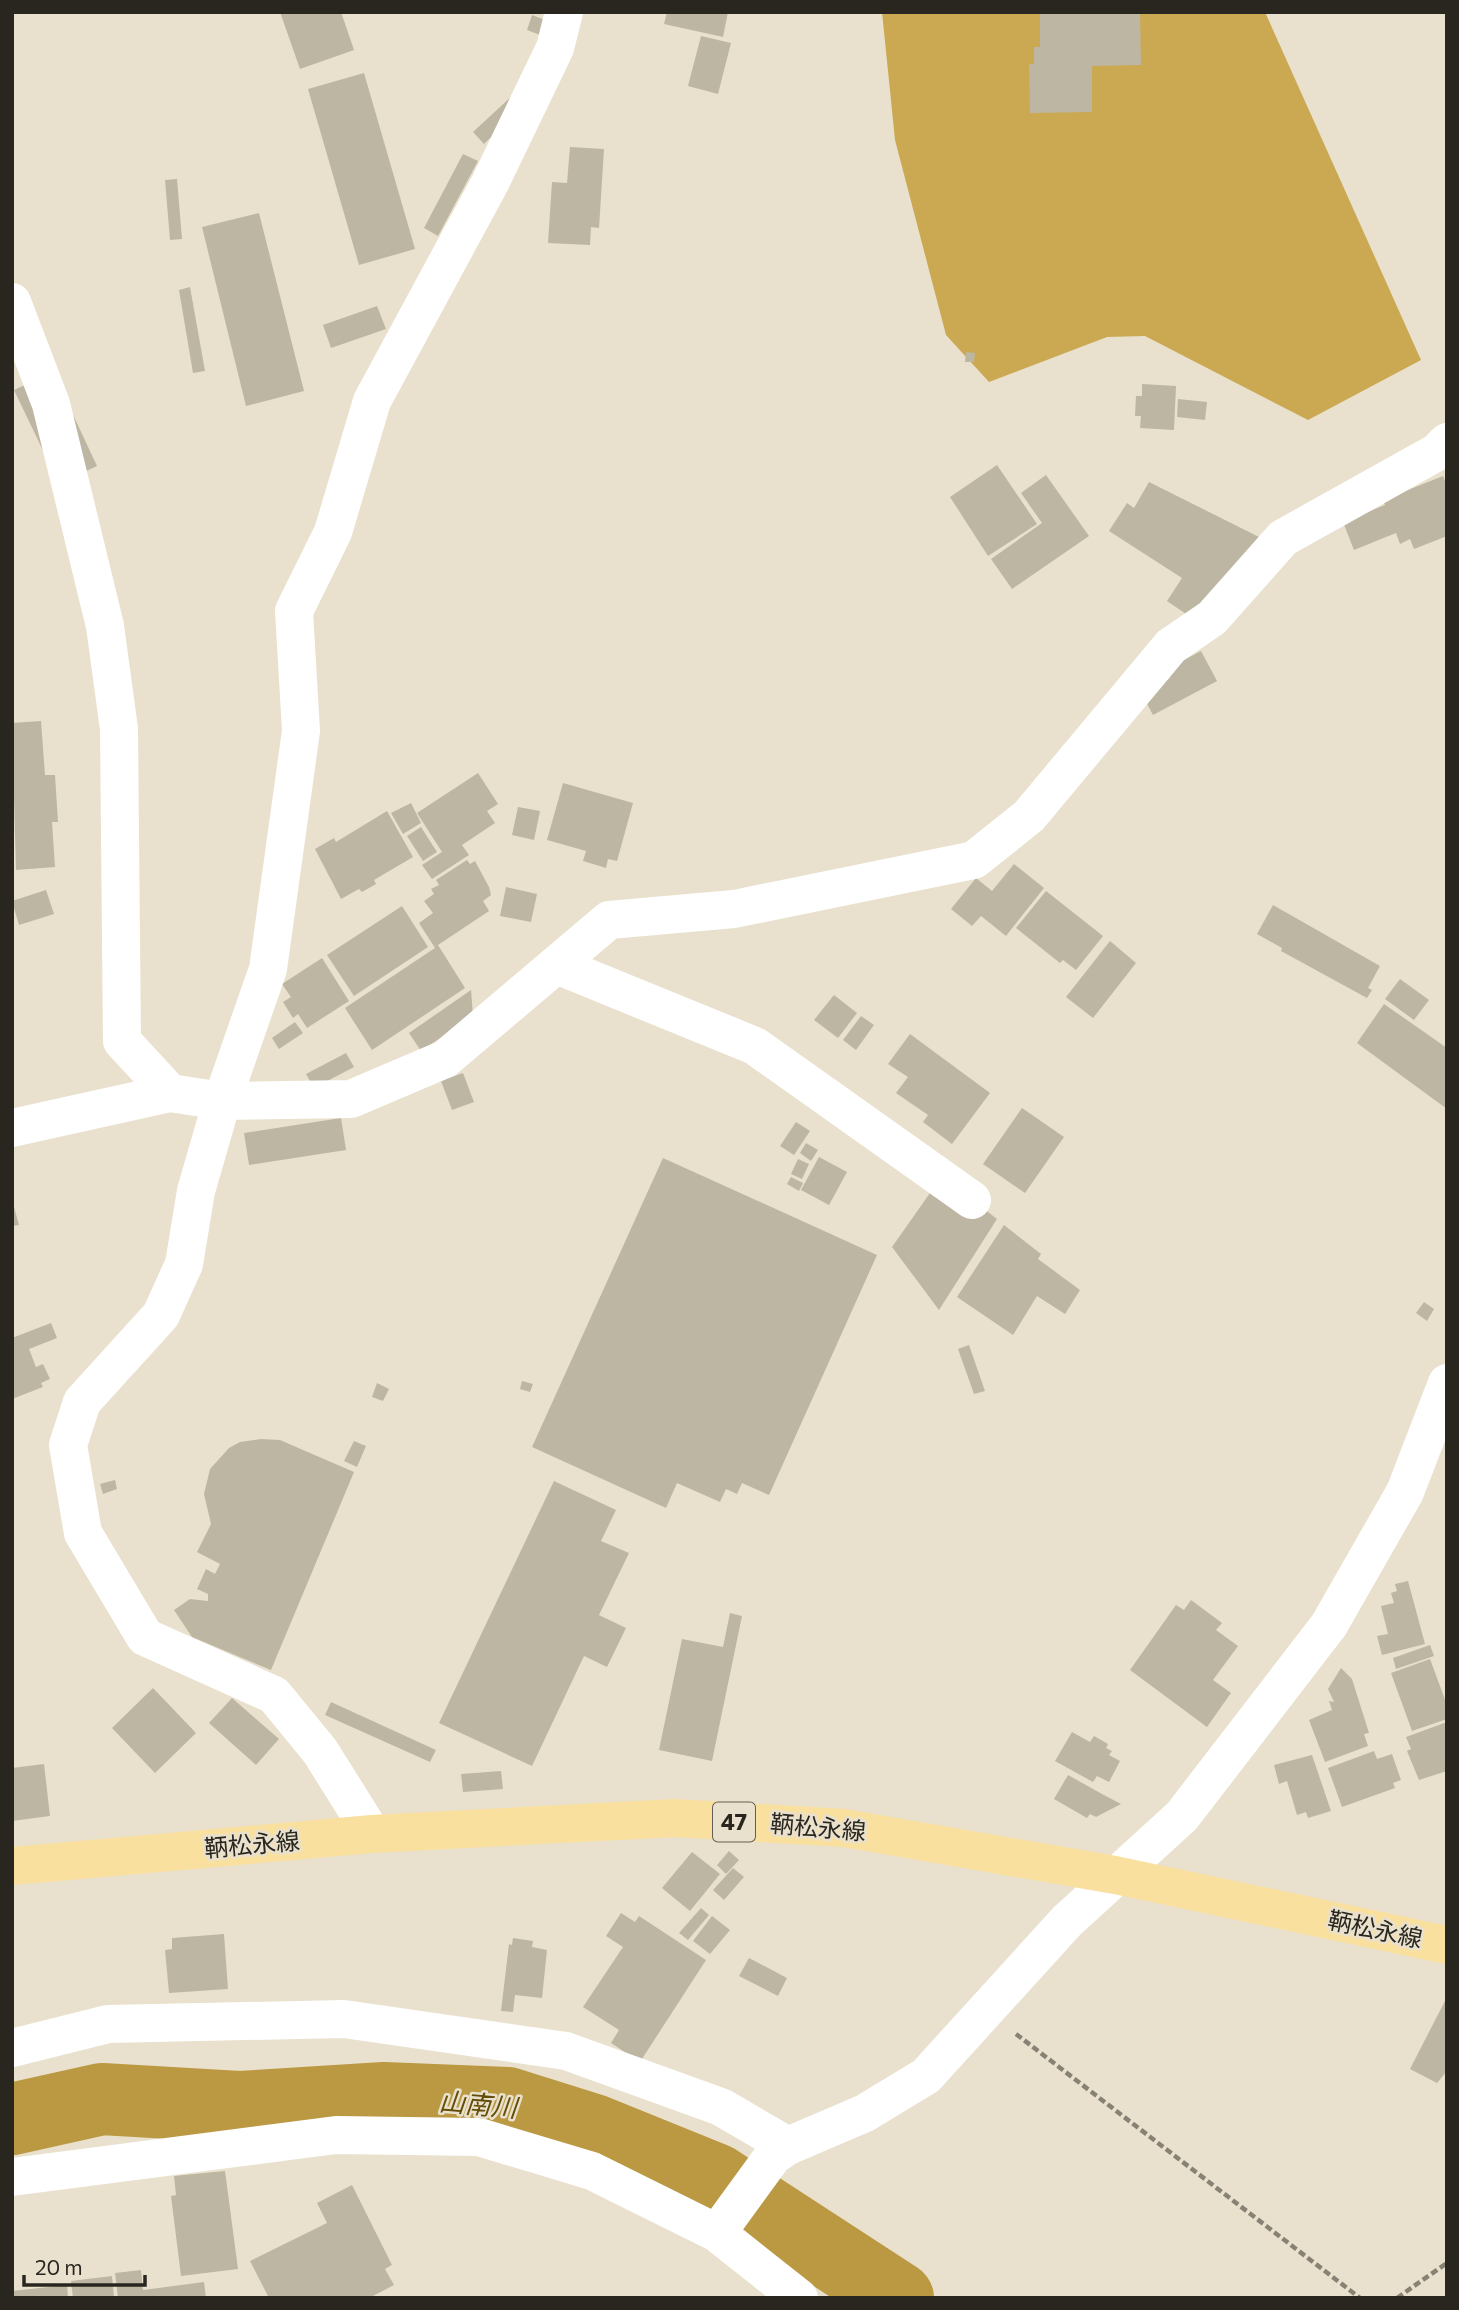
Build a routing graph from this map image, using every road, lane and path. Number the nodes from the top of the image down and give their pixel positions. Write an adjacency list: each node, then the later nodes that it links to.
1 (564, 12): 6 (street)
2 (12, 302): 5 (street)
3 (1447, 442): 4 (street)
4 (559, 966): 6 (street); 8 (street)
5 (170, 1093): 6 (street); 7 (street)
6 (222, 1101): 10 (street)
7 (12, 1128)
8 (972, 1200)
9 (1447, 1383): 12 (street)
10 (372, 1834): 11 (main road, 鞆松永線 / 47); 12 (main road, 鞆松永線 / 47)
11 (12, 1866)
12 (1115, 1875): 13 (main road, 鞆松永線 / 47); 14 (street)
13 (1447, 1945)
14 (986, 2011): 16 (street); 21 (path)
15 (12, 2048): 16 (street)
16 (781, 2151): 18 (street)
17 (12, 2177): 18 (street)
18 (723, 2227): 20 (street)
19 (1447, 2263): 22 (path)
20 (799, 2298)
21 (1360, 2298)
22 (1397, 2298)

